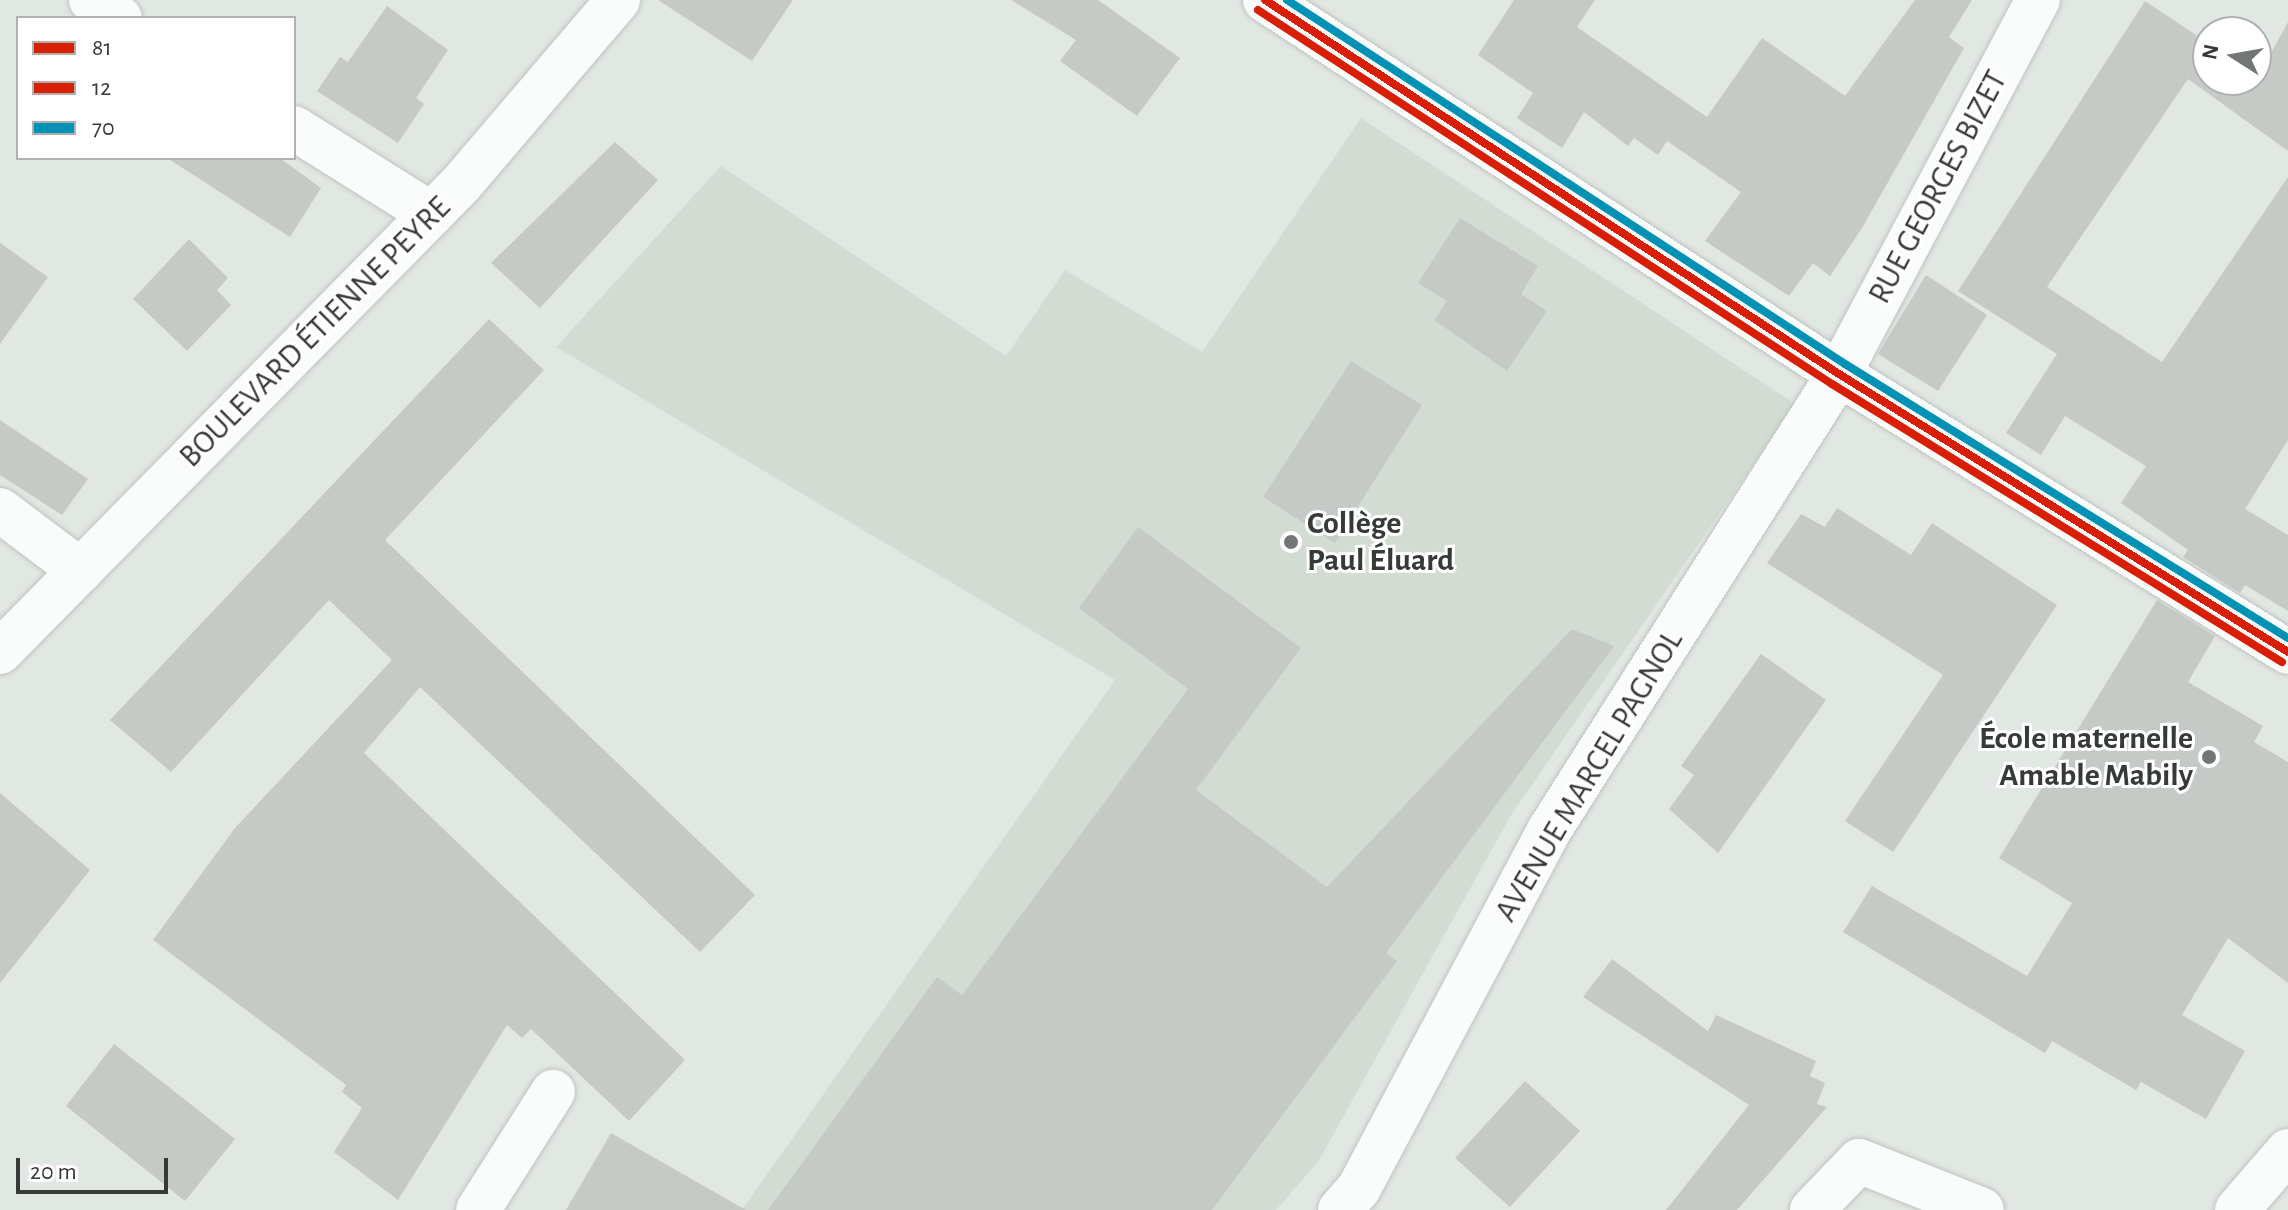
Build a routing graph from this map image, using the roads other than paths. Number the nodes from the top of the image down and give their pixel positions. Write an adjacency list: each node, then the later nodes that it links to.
1 (91, 0): 5 (street)
2 (618, 0): 7 (street, BOULEVARD ÉTIENNE PEYRE)
3 (1265, 0): 8 (street)
4 (2038, 0): 8 (street, RUE GEORGES BIZET)
5 (117, 16)
6 (296, 129): 7 (street)
7 (431, 214): 10 (street, BOULEVARD ÉTIENNE PEYRE)
8 (1839, 374): 12 (street); 15 (street, AVENUE MARCEL PAGNOL)
9 (0, 510): 10 (street)
10 (81, 571): 11 (street, BOULEVARD ÉTIENNE PEYRE)
11 (0, 652)
12 (2288, 652)
13 (553, 1092): 16 (street)
14 (2288, 1151): 19 (street)
15 (1361, 1203)
16 (478, 1210)
17 (1812, 1210): 18 (street)
18 (1982, 1210)
19 (2237, 1210)

